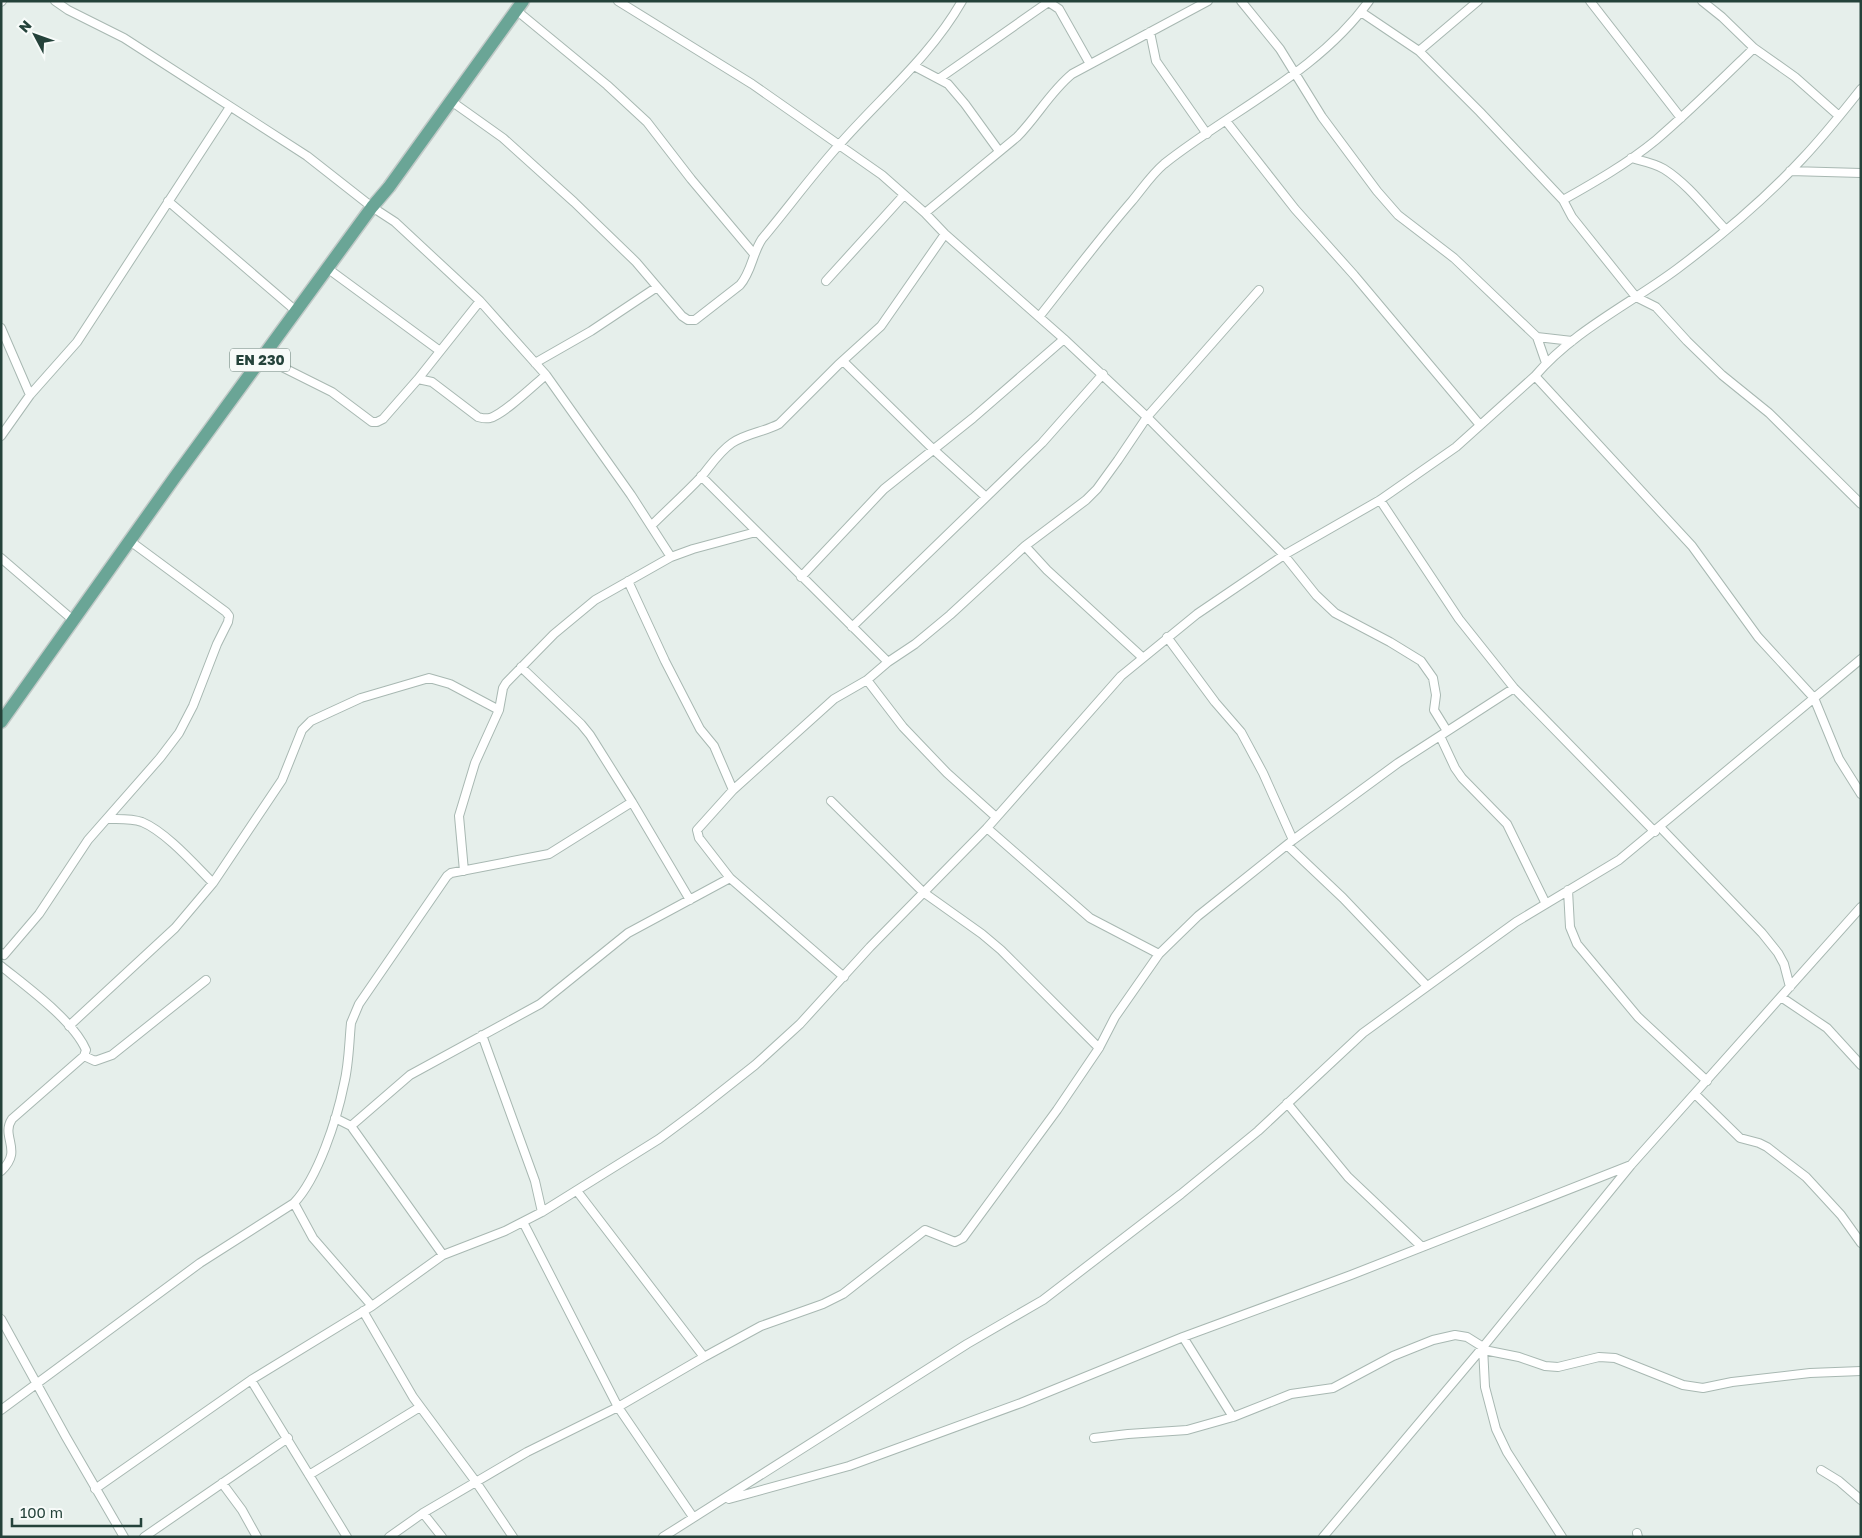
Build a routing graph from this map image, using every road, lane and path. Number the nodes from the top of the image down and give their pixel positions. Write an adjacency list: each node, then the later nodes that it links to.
1 (56, 1): 22 (street)
2 (618, 1): 27 (street)
3 (962, 1): 17 (street)
4 (1208, 1): 13 (street)
5 (1241, 1): 18 (street)
6 (1369, 1): 12 (street)
7 (1478, 1): 15 (street)
8 (1590, 1): 24 (street)
9 (1702, 1): 14 (street)
10 (1051, 2): 16 (street); 19 (street)
11 (518, 4): 21 (main road, EN 230); 39 (street)
12 (1361, 12): 15 (street); 18 (street)
13 (1150, 32): 16 (street); 26 (street)
14 (1754, 48): 23 (street); 24 (street)
15 (1419, 51): 33 (street)
16 (1090, 64): 28 (street)
17 (914, 66): 19 (street); 27 (street)
18 (1296, 73): 25 (street); 49 (street)
19 (940, 78): 28 (street)
20 (1861, 89): 23 (street)
21 (450, 101): 35 (main road, EN 230); 42 (street)
22 (230, 107): 34 (street); 35 (street)
23 (1839, 116): 30 (street)
24 (1681, 118): 29 (street)
25 (1226, 121): 26 (street); 63 (street)
26 (1207, 134): 47 (street)
27 (839, 144): 32 (street); 39 (street)
28 (999, 151): 36 (street)
29 (1631, 158): 33 (street); 37 (street)
30 (1790, 171): 31 (street); 37 (street)
31 (1861, 173)
32 (904, 194): 36 (street); 41 (street)
33 (1563, 200): 44 (street)
34 (168, 201): 46 (street); 61 (street)
35 (372, 207): 40 (main road, EN 230); 45 (street)
36 (925, 213): 38 (street)
37 (1726, 230): 44 (street)
38 (945, 234): 47 (street); 54 (street)
39 (754, 254): 42 (street)
40 (327, 268): 46 (main road, EN 230); 52 (street)
41 (826, 281)
42 (657, 287): 55 (street)
43 (1260, 290): 62 (street)
44 (1636, 297): 51 (street); 69 (street)
45 (480, 301): 52 (street); 55 (street)
46 (296, 311): 53 (main road, EN 230)
47 (1039, 317): 50 (street)
48 (1, 328): 61 (street)
49 (1537, 338): 51 (street); 56 (street)
50 (1064, 339): 57 (street); 65 (street)
51 (1572, 341): 56 (street)
52 (440, 351): 60 (street)
53 (262, 357): 60 (street); 72 (main road, EN 230)
54 (843, 361): 65 (street); 66 (street)
55 (534, 363): 58 (street)
56 (1546, 363): 59 (street)
57 (1103, 374): 62 (street); 67 (street)
58 (546, 375): 60 (street); 70 (street)
59 (1535, 376): 63 (street); 88 (street)
60 (418, 380)
61 (30, 395): 64 (street)
62 (1147, 417): 73 (street); 74 (street)
63 (1480, 425): 68 (street)
64 (1, 436)
65 (934, 450): 67 (street); 77 (street)
66 (701, 476): 70 (street); 71 (street)
67 (986, 497): 80 (street)
68 (1380, 500): 74 (street); 87 (street)
69 (1861, 504)
70 (651, 526): 75 (street)
71 (756, 532): 75 (street); 77 (street)
72 (130, 541): 79 (main road, EN 230); 97 (street)
73 (1025, 546): 82 (street); 84 (street)
74 (1284, 555): 81 (street); 91 (street)
75 (671, 557): 78 (street)
76 (1, 558): 79 (street)
77 (801, 578): 80 (street)
78 (628, 581): 85 (street); 92 (street)
79 (73, 620): 90 (main road, EN 230)
80 (852, 628): 84 (street)
81 (1167, 637): 82 (street); 100 (street)
82 (1142, 657): 96 (street)
83 (1861, 659): 88 (street)
84 (888, 662): 86 (street)
85 (521, 667): 89 (street); 95 (street)
86 (867, 680): 92 (street); 96 (street)
87 (1514, 688): 91 (street); 99 (street)
88 (1814, 698): 93 (street); 99 (street)
89 (499, 710): 101 (street); 103 (street)
90 (4, 715)
91 (1444, 734): 100 (street); 107 (street)
92 (733, 790): 102 (street)
93 (1861, 794)
94 (831, 801): 105 (street)
95 (632, 802): 101 (street); 106 (street)
96 (996, 817): 98 (street)
97 (107, 819): 103 (street); 110 (street)
98 (987, 828): 105 (street); 109 (street)
99 (1657, 830): 104 (street); 115 (street)
100 (1290, 843): 109 (street); 114 (street)
101 (464, 871): 125 (street)
102 (730, 878): 106 (street); 112 (street)
103 (213, 883): 117 (street)
104 (1568, 890): 107 (street); 122 (street)
105 (923, 892): 112 (street); 119 (street)
106 (690, 900): 118 (street)
107 (1546, 904): 114 (street)
108 (1861, 907): 115 (street)
109 (1159, 954): 119 (street)
110 (2, 956)
111 (1, 966): 117 (street)
112 (844, 977): 129 (street)
113 (206, 980): 120 (street)
114 (1428, 986): 124 (street)
115 (1790, 987): 116 (street)
116 (1781, 997): 121 (street); 122 (street)
117 (69, 1026): 120 (street)
118 (482, 1035): 126 (street); 131 (street)
119 (1099, 1048): 141 (street)
120 (84, 1056): 128 (street)
121 (1861, 1065)
122 (1707, 1080): 123 (street)
123 (1695, 1094): 127 (street); 133 (street)
124 (1287, 1103): 134 (street); 157 (street)
125 (334, 1118): 126 (street); 130 (street)
126 (351, 1126): 135 (street)
127 (1632, 1165): 134 (street); 140 (street)
128 (1, 1171)
129 (577, 1191): 131 (street); 141 (street)
130 (294, 1203): 136 (street); 144 (street)
131 (542, 1212): 132 (street)
132 (523, 1222): 135 (street); 146 (street)
133 (1861, 1244)
134 (1422, 1248): 139 (street)
135 (443, 1255): 136 (street)
136 (372, 1306): 137 (street)
137 (363, 1311): 143 (street); 145 (street)
138 (1, 1319): 144 (street)
139 (1183, 1337): 148 (street); 157 (street)
140 (1484, 1348): 142 (street); 148 (street); 168 (street); 169 (street)
141 (704, 1357): 146 (street)
142 (1861, 1371)
143 (251, 1380): 149 (street); 155 (street)
144 (36, 1384): 147 (street); 155 (street)
145 (420, 1407): 152 (street); 153 (street)
146 (618, 1408): 153 (street); 159 (street)
147 (1, 1410)
148 (1233, 1417): 150 (street)
149 (288, 1438): 152 (street); 154 (street)
150 (1094, 1438)
151 (1821, 1470): 156 (street)
152 (309, 1475): 163 (street)
153 (476, 1482): 158 (street); 166 (street)
154 (222, 1483): 161 (street); 162 (street)
155 (95, 1489): 160 (street)
156 (1861, 1500)
157 (720, 1501): 159 (street)
158 (423, 1513): 164 (street); 165 (street)
159 (693, 1517): 167 (street)
160 (124, 1537)
161 (144, 1537)
162 (257, 1537)
163 (347, 1537)
164 (389, 1537)
165 (442, 1537)
166 (513, 1537)
167 (663, 1537)
168 (1323, 1537)
169 (1562, 1537)

